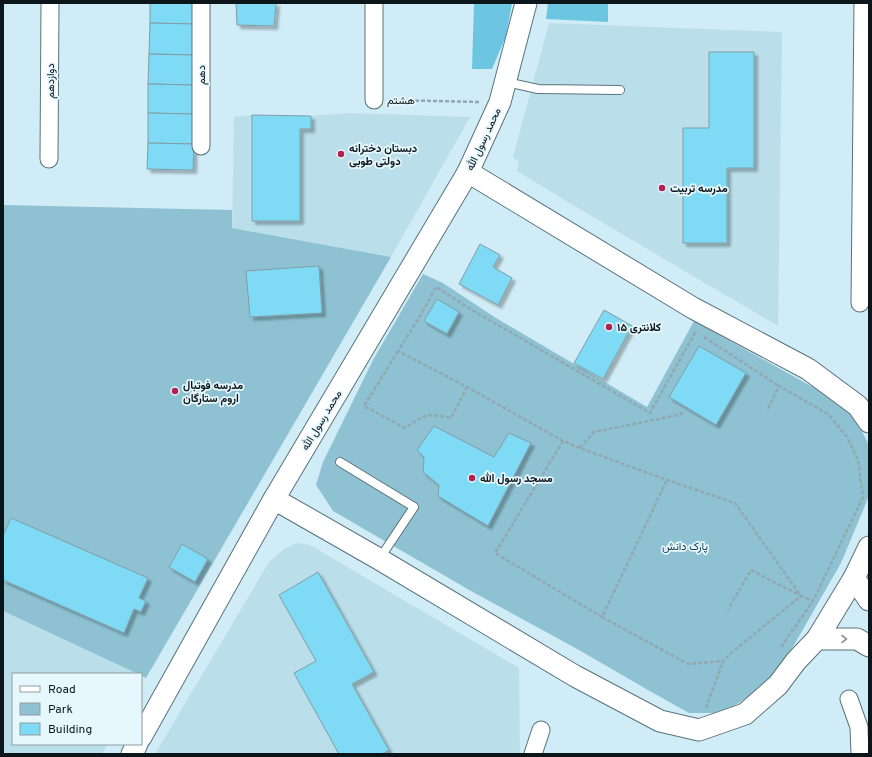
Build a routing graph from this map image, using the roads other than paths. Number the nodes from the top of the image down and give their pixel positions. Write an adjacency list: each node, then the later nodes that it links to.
1 (50, 3): 11 (street, دوازدهم)
2 (201, 3): 10 (street, دهم)
3 (374, 3): 8 (street, هشتم)
4 (526, 3): 6 (street, محمد رسول الله)
5 (863, 3): 9 (street)
6 (506, 82): 7 (lane); 12 (street, محمد رسول الله)
7 (620, 90)
8 (374, 100)
9 (865, 143): 13 (street)
10 (201, 146)
11 (49, 159)
12 (468, 172): 14 (street); 16 (street, محمد رسول الله)
13 (860, 303)
14 (869, 422)
15 (340, 462): 18 (lane)
16 (274, 499): 18 (street); 25 (street, محمد رسول الله)
17 (869, 546): 19 (street)
18 (379, 559): 21 (street)
19 (854, 578): 20 (street); 21 (street)
20 (869, 600)
21 (816, 639): 22 (street, one-way to 22)
22 (869, 646)
23 (849, 699): 29 (street)
24 (541, 730): 28 (street)
25 (142, 735)
26 (136, 745): 27 (street)
27 (132, 754)
28 (533, 754)
29 (860, 754)

